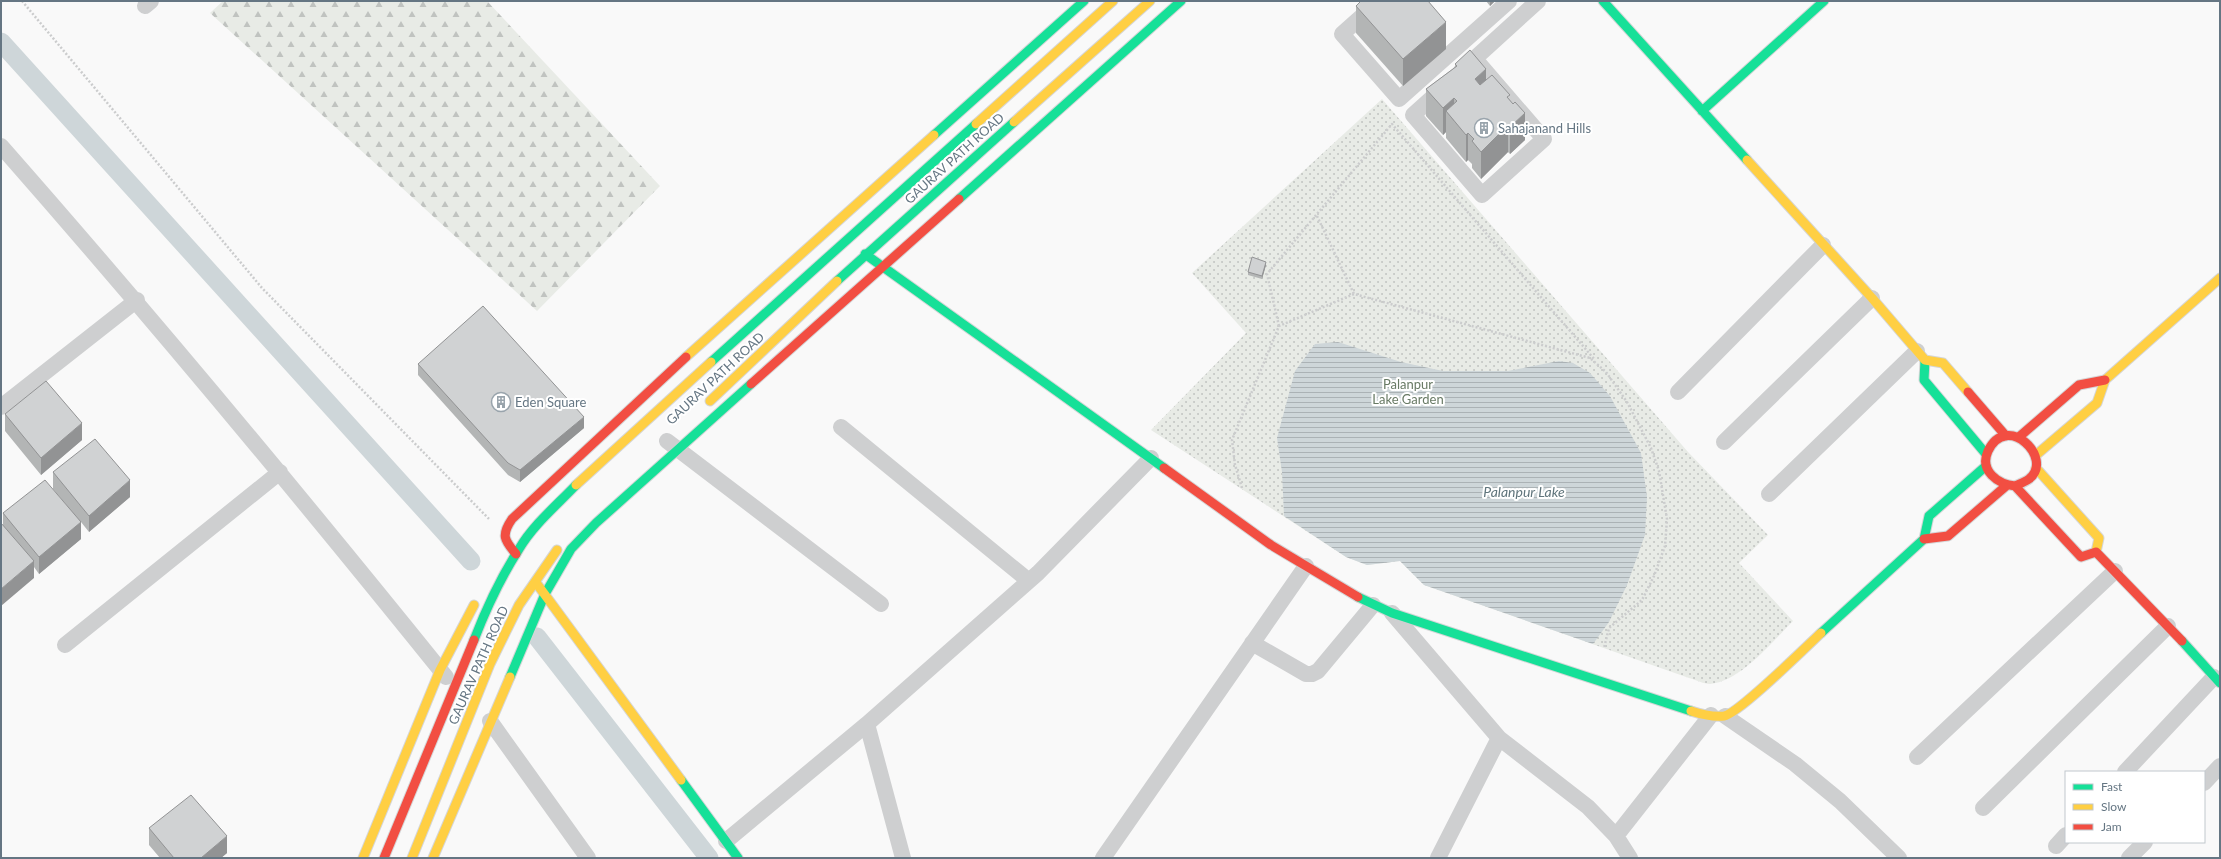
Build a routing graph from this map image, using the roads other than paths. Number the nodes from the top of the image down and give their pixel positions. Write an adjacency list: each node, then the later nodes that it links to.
1 (1084, 1): 41 (street)
2 (1113, 1): 13 (street, GAURAV PATH ROAD)
3 (1150, 1): 15 (street, GAURAV PATH ROAD)
4 (1181, 1): 16 (street)
5 (1379, 1): 6 (street)
6 (1509, 1)
7 (1538, 1): 10 (street)
8 (1603, 1): 11 (street)
9 (1824, 1): 11 (street)
10 (1475, 59): 10 (street)
11 (1702, 111): 14 (street)
12 (1, 146): 19 (street)
13 (845, 240): 15 (street); 41 (street, GAURAV PATH ROAD)
14 (1823, 245): 18 (street); 22 (street)
15 (865, 254): 16 (street); 24 (street, GAURAV PATH ROAD)
16 (883, 267): 29 (street); 32 (street)
17 (2220, 278): 21 (street)
18 (1872, 298): 20 (street); 28 (street)
19 (136, 300): 23 (street); 35 (street)
20 (1921, 355): 26 (street); 30 (street); 37 (street)
21 (2105, 380): 27 (street); 31 (street)
22 (1678, 392)
23 (1, 407)
24 (701, 409)
25 (841, 427): 45 (street)
26 (2006, 436): 27 (street); 30 (street)
27 (2019, 437): 31 (street)
28 (1724, 442)
29 (670, 443): 46 (street); 48 (street)
30 (1986, 454): 33 (street)
31 (2036, 455): 34 (street)
32 (1151, 458): 42 (street); 45 (street)
33 (1986, 466): 36 (street); 38 (street)
34 (2036, 468): 36 (street); 40 (street)
35 (280, 472): 53 (street); 54 (street)
36 (2010, 486): 38 (street); 40 (street)
37 (1768, 494)
38 (1924, 539): 57 (street)
39 (562, 543): 44 (street, GAURAV PATH ROAD)
40 (2096, 552): 43 (street)
41 (516, 554): 56 (street, GAURAV PATH ROAD)
42 (1306, 566): 49 (street); 52 (street)
43 (2116, 572): 51 (street); 61 (street)
44 (534, 580): 46 (street); 71 (street, GAURAV PATH ROAD)
45 (1029, 581): 59 (street)
46 (545, 594): 58 (street); 68 (street)
47 (477, 600): 54 (street)
48 (881, 604)
49 (1373, 605): 50 (street); 52 (street)
50 (1392, 613): 57 (street); 60 (street)
51 (2168, 626): 55 (street); 65 (street)
52 (1252, 643): 75 (street)
53 (65, 645)
54 (440, 670): 56 (street); 69 (street)
55 (2217, 680): 63 (street)
56 (453, 686): 70 (street, GAURAV PATH ROAD)
57 (1718, 715): 66 (street); 78 (street)
58 (490, 721): 72 (street); 73 (street)
59 (868, 724): 68 (street); 74 (street)
60 (1499, 738): 66 (street); 76 (street)
61 (1917, 757)
62 (2220, 766): 64 (street)
63 (2126, 771)
64 (2205, 781)
65 (1983, 808)
66 (1616, 836): 77 (street)
67 (2144, 843): 79 (street)
68 (731, 852)
69 (363, 858)
70 (384, 858)
71 (412, 858)
72 (433, 858)
73 (588, 858)
74 (903, 858)
75 (1103, 858)
76 (1438, 858)
77 (1630, 858)
78 (1900, 858)
79 (2129, 858)

